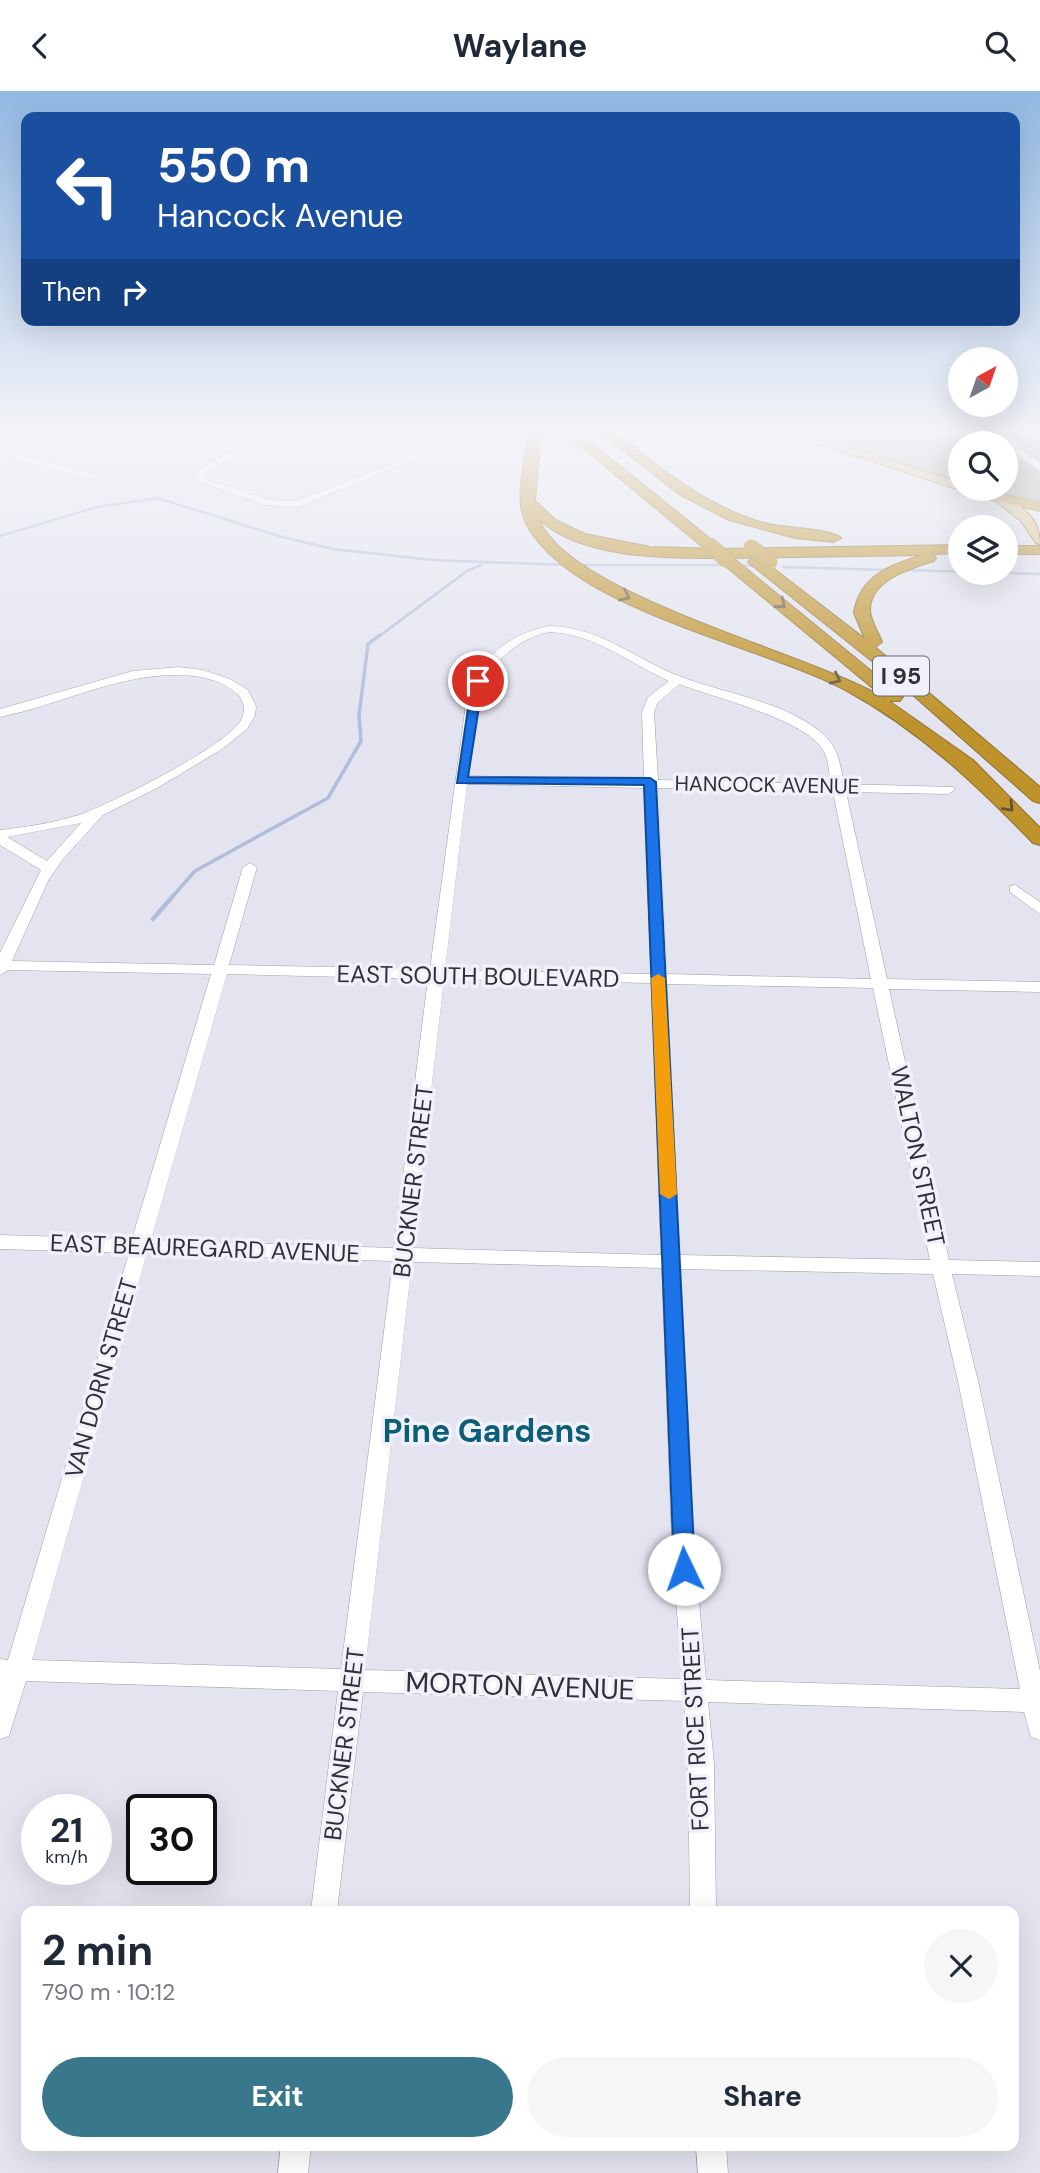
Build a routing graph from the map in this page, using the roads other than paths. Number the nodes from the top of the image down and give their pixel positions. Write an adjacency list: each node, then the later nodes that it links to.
1 (537, 527): 17 (highway, one-way to 17)
2 (560, 527): 12 (highway)
3 (687, 527): 17 (highway, I 95, one-way to 17, bridge)
4 (723, 527): 10 (highway)
5 (766, 527): 7 (highway)
6 (1029, 527): 9 (main road)
7 (948, 538)
8 (1018, 539): 9 (highway)
9 (1037, 543): 11 (highway)
10 (745, 546): 14 (highway); 22 (highway, I 95)
11 (1018, 547)
12 (948, 552)
13 (948, 555): 14 (highway)
14 (874, 642): 22 (highway)
15 (677, 680): 18 (street, BUCKNER STREET); 19 (street, FORT RICE STREET); 20 (street, WALTON STREET)
16 (0, 713): 23 (street)
17 (977, 774): 25 (highway, I 95, one-way to 25)
18 (461, 780): 19 (street, HANCOCK AVENUE); 32 (street, BUCKNER STREET)
19 (650, 782): 20 (street, HANCOCK AVENUE); 33 (street, FORT RICE STREET)
20 (839, 786): 21 (street, HANCOCK AVENUE); 34 (street, WALTON STREET)
21 (948, 790)
22 (1040, 796)
23 (99, 812): 24 (street); 27 (street)
24 (0, 837): 27 (street)
25 (1040, 839)
26 (250, 867): 31 (street, VAN DORN STREET)
27 (48, 868): 30 (street)
28 (1015, 889): 29 (street)
29 (1040, 910)
30 (1, 967): 31 (street, EAST SOUTH BOULEVARD)
31 (220, 971): 32 (street, EAST SOUTH BOULEVARD); 37 (street, VAN DORN STREET)
32 (438, 975): 33 (street, EAST SOUTH BOULEVARD); 38 (street, BUCKNER STREET)
33 (658, 979): 34 (street, EAST SOUTH BOULEVARD); 39 (street, FORT RICE STREET)
34 (880, 983): 35 (street, EAST SOUTH BOULEVARD); 40 (street, WALTON STREET)
35 (1040, 987)
36 (0, 1242): 37 (street, EAST BEAUREGARD AVENUE)
37 (139, 1247): 38 (street, EAST BEAUREGARD AVENUE); 42 (street, VAN DORN STREET)
38 (404, 1253): 39 (street, EAST BEAUREGARD AVENUE); 43 (street, BUCKNER STREET)
39 (672, 1261): 40 (street, EAST BEAUREGARD AVENUE); 44 (street, FORT RICE STREET)
40 (941, 1266): 41 (street, EAST BEAUREGARD AVENUE); 45 (street, WALTON STREET)
41 (1040, 1269)
42 (9, 1670): 43 (street, MORTON AVENUE); 46 (street, VAN DORN STREET)
43 (352, 1681): 44 (street, MORTON AVENUE); 48 (street, BUCKNER STREET)
44 (696, 1692): 45 (street, MORTON AVENUE); 49 (street, FORT RICE STREET)
45 (1037, 1701): 47 (street, WALTON STREET)
46 (0, 1728)
47 (1040, 1729)
48 (325, 1906)
49 (703, 1906)
50 (295, 2151): 52 (street)
51 (711, 2151): 53 (street)
52 (293, 2173)
53 (713, 2173)

